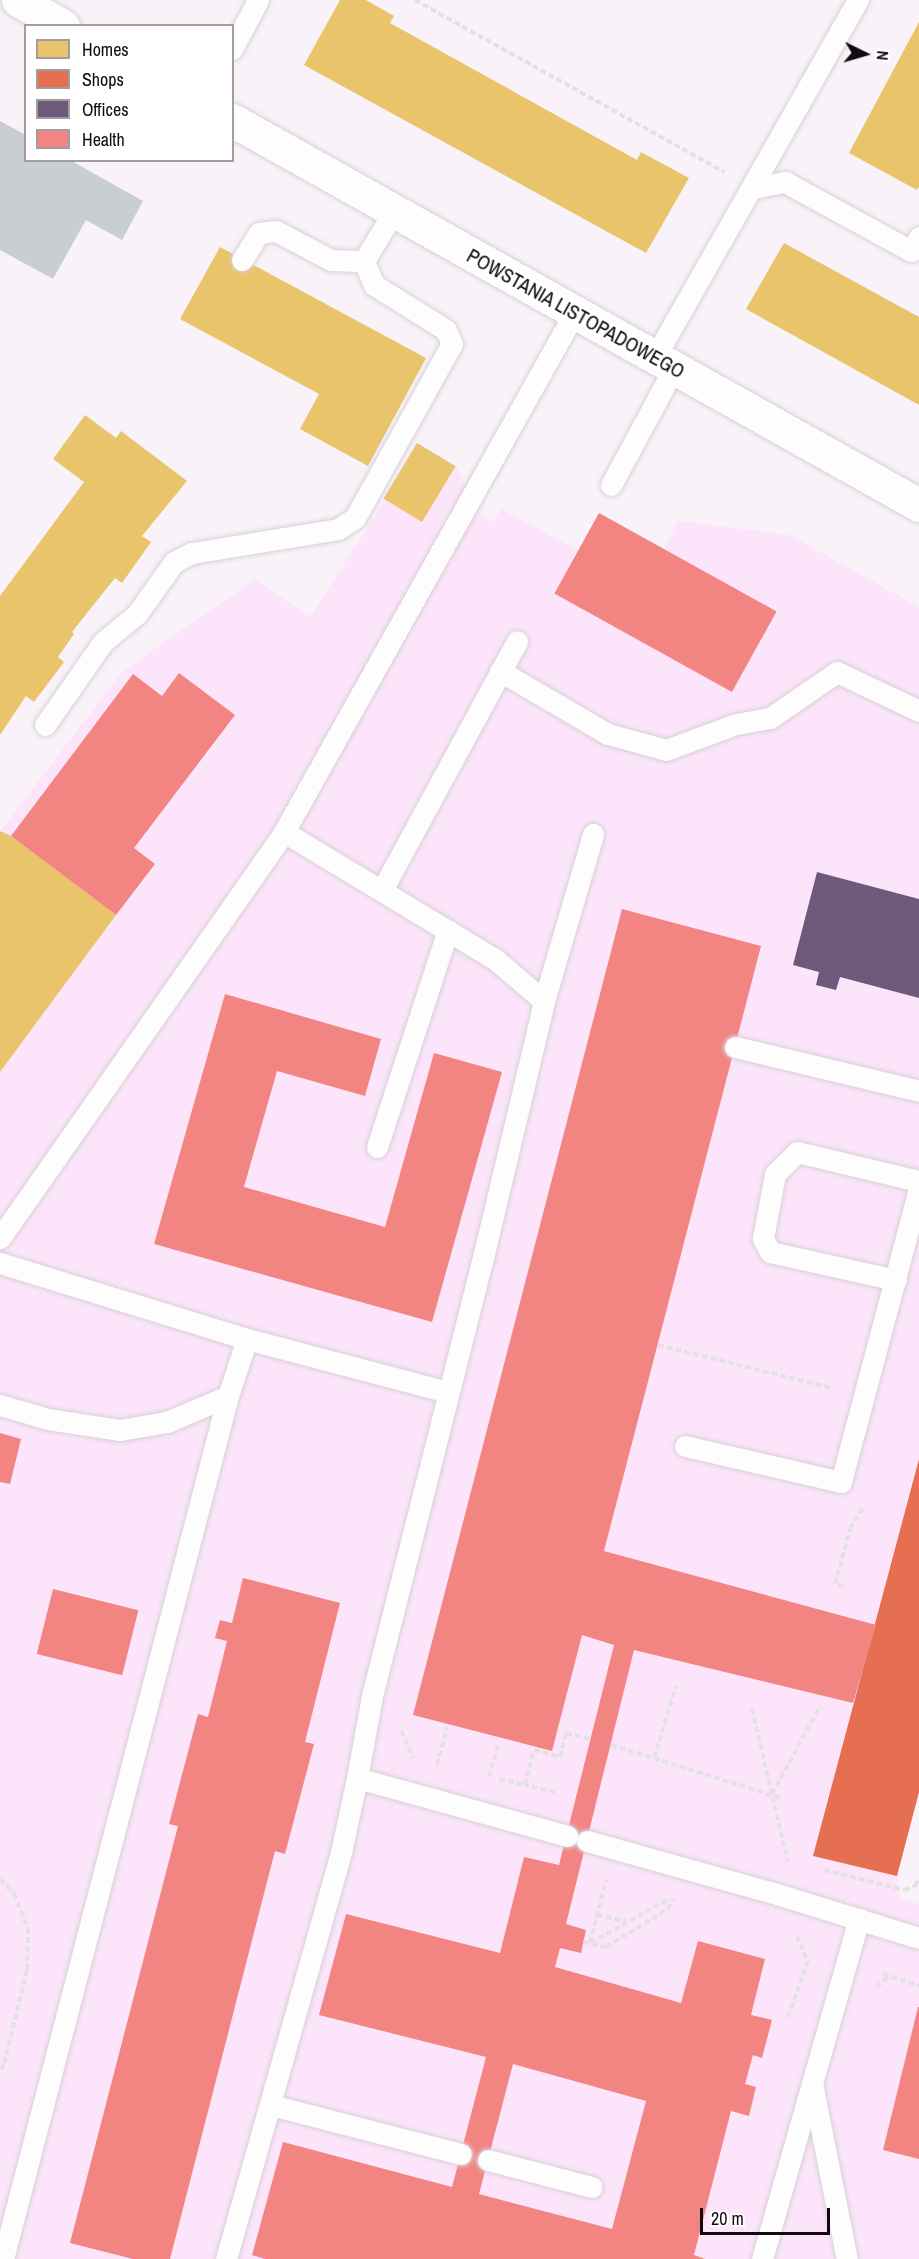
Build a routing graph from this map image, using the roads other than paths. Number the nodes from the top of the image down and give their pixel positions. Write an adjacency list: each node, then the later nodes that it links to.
1 (18, 0): 4 (street)
2 (258, 0): 5 (lane)
3 (858, 0): 7 (lane)
4 (60, 24)
5 (234, 45)
6 (234, 121): 8 (street, POWSTANIA LISTOPADOWEGO)
7 (753, 188): 9 (lane); 13 (lane)
8 (394, 211): 11 (lane); 12 (street, POWSTANIA LISTOPADOWEGO)
9 (919, 237)
10 (243, 260): 11 (lane)
11 (364, 261): 19 (lane)
12 (576, 312): 13 (street, POWSTANIA LISTOPADOWEGO); 20 (lane)
13 (664, 362): 14 (lane); 15 (street, POWSTANIA LISTOPADOWEGO)
14 (611, 485)
15 (919, 505)
16 (517, 640): 17 (lane)
17 (500, 671): 18 (lane); 22 (lane)
18 (919, 711)
19 (45, 725)
20 (284, 831): 22 (lane); 30 (lane)
21 (592, 834): 24 (lane)
22 (382, 890): 23 (lane)
23 (448, 930): 24 (lane); 27 (lane)
24 (544, 1001): 34 (lane)
25 (735, 1047): 26 (lane)
26 (919, 1091)
27 (377, 1147)
28 (919, 1181): 32 (lane)
29 (919, 1189): 32 (lane)
30 (0, 1238)
31 (0, 1263): 33 (lane)
32 (896, 1280): 37 (lane)
33 (247, 1339): 34 (lane); 35 (lane)
34 (448, 1392): 38 (lane)
35 (228, 1396): 36 (lane); 46 (lane)
36 (0, 1405)
37 (685, 1446)
38 (357, 1778): 39 (lane); 42 (lane)
39 (859, 1919): 40 (lane); 41 (lane)
40 (919, 1938)
41 (812, 2079): 48 (lane); 49 (lane)
42 (271, 2105): 43 (lane); 47 (lane)
43 (461, 2154)
44 (488, 2160): 45 (lane)
45 (592, 2187)
46 (3, 2259)
47 (226, 2259)
48 (762, 2259)
49 (847, 2259)

